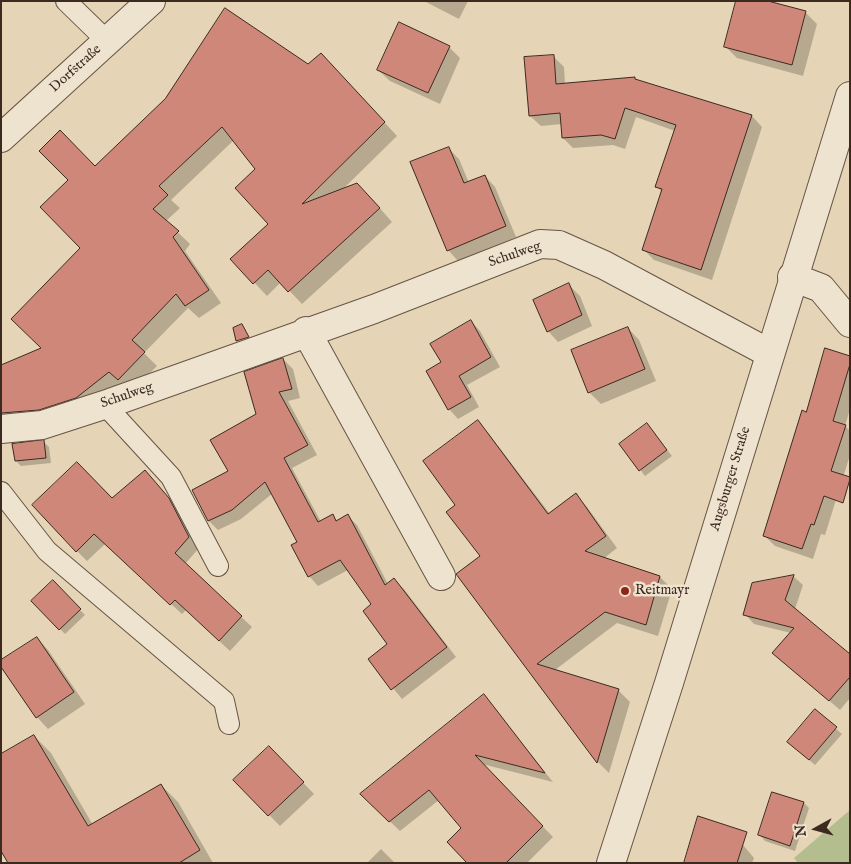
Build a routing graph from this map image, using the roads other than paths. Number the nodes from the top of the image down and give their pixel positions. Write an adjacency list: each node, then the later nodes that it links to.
1 (66, 1): 3 (lane)
2 (151, 1): 3 (street, Dorfstraße)
3 (107, 41): 5 (street, Dorfstraße)
4 (850, 96): 6 (street, Augsburger Straße)
5 (1, 138)
6 (792, 277): 7 (street); 9 (street, Augsburger Straße)
7 (850, 323)
8 (306, 331): 9 (street, Schulweg); 10 (street, Schulweg); 14 (street)
9 (769, 353): 16 (street, Augsburger Straße)
10 (105, 405): 11 (street, Schulweg); 13 (lane)
11 (1, 429)
12 (1, 492): 15 (lane)
13 (218, 566)
14 (441, 576)
15 (229, 724)
16 (611, 863)

